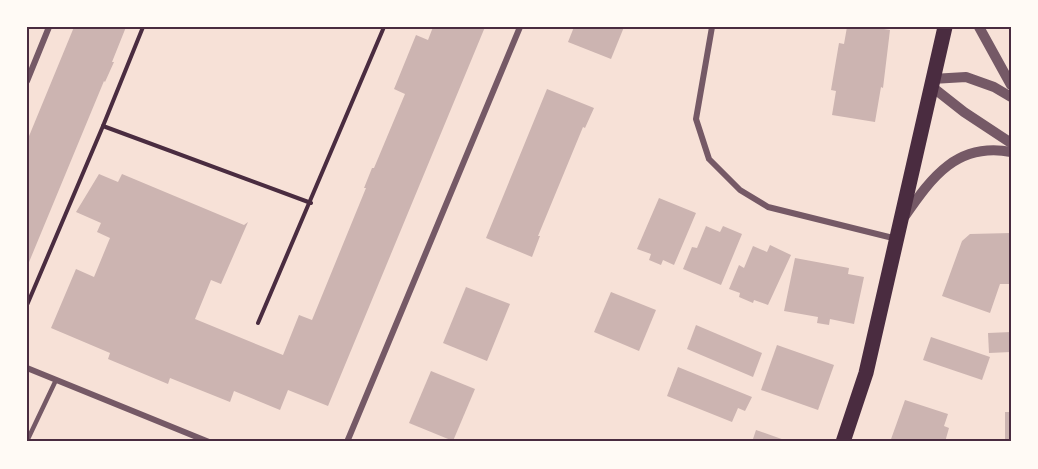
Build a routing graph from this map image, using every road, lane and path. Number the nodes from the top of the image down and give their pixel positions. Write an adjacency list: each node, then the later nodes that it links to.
1 (49, 27): 8 (street)
2 (142, 27): 12 (path)
3 (384, 27): 15 (path)
4 (520, 27): 24 (street)
5 (712, 27): 17 (street)
6 (945, 27): 9 (main road)
7 (979, 27): 10 (street)
8 (27, 81)
9 (932, 82): 11 (street); 13 (street); 16 (main road)
10 (1011, 85)
11 (1011, 97)
12 (102, 126): 15 (path); 18 (path)
13 (1011, 143)
14 (1011, 152): 16 (street)
15 (311, 203): 19 (path)
16 (901, 222): 17 (main road)
17 (897, 239): 25 (main road)
18 (27, 305)
19 (258, 323)
20 (27, 368): 21 (street)
21 (56, 380): 22 (lane); 23 (street)
22 (27, 441)
23 (209, 442)
24 (347, 442)
25 (843, 442)

